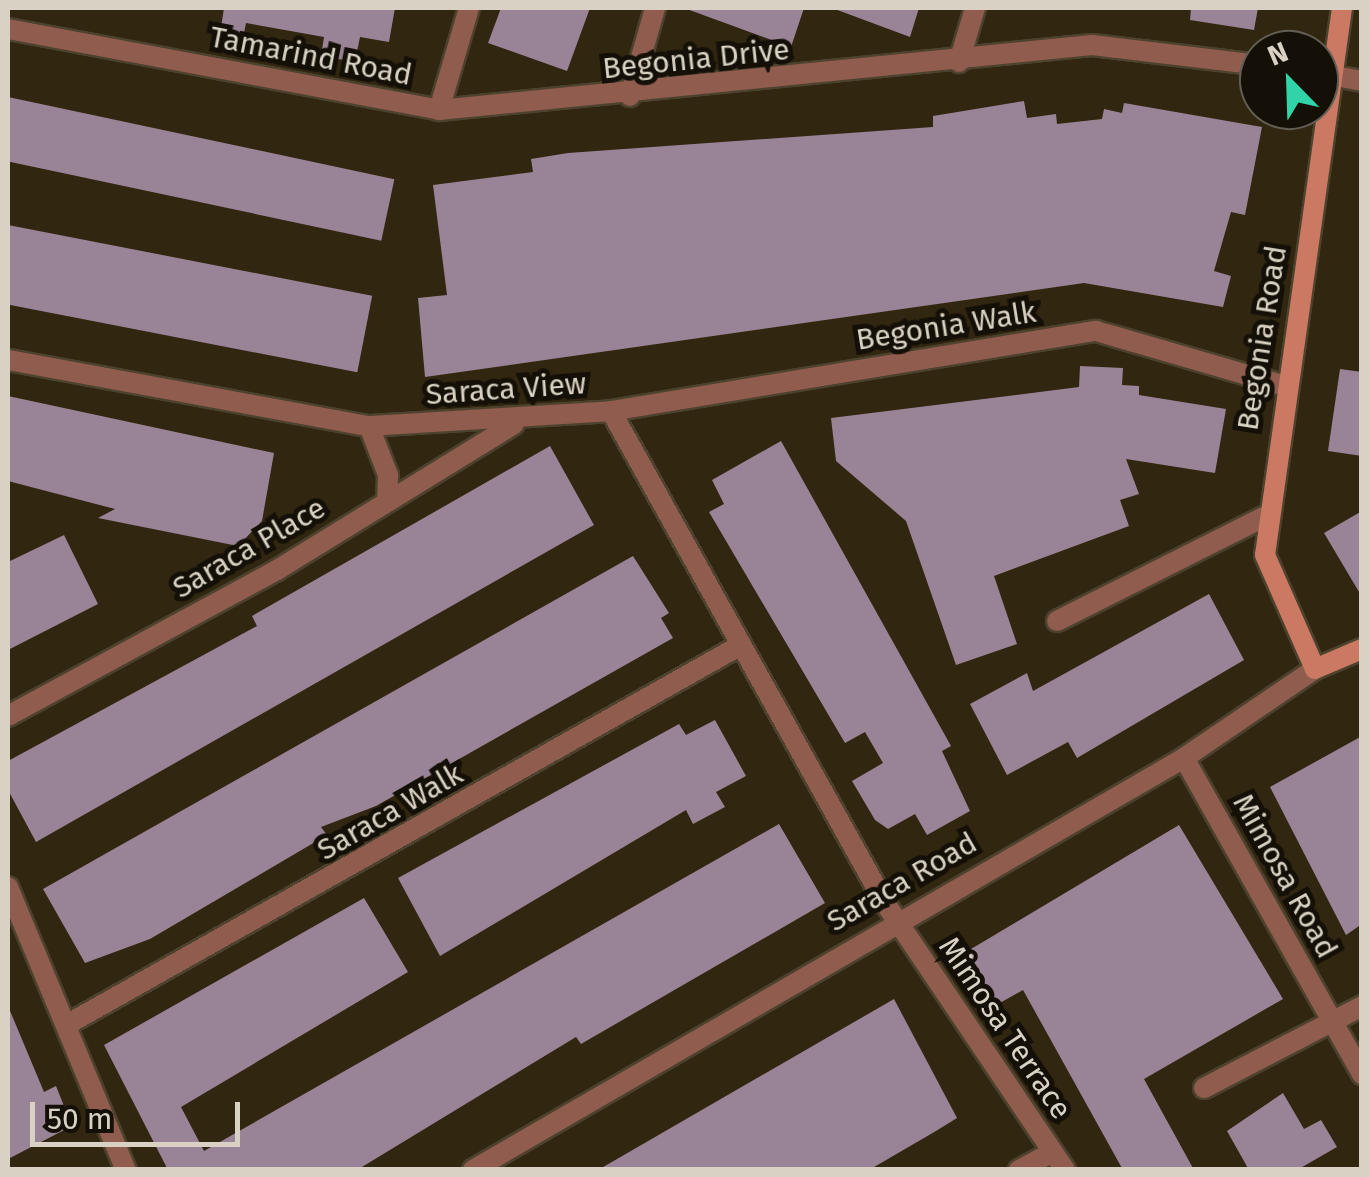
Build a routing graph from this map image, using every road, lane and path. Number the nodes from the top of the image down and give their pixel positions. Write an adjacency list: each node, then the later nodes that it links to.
1 (469, 8): 8 (street, Tamarind Road)
2 (655, 8): 7 (street)
3 (975, 8): 5 (street)
4 (8, 29): 8 (street, Tamarind Road)
5 (959, 62): 6 (street, Begonia Drive); 7 (street, Begonia Drive)
6 (1239, 63)
7 (630, 96): 8 (street, Begonia Drive)
8 (438, 110)
9 (1319, 130): 11 (street, Begonia Road)
10 (8, 360): 14 (street, Saraca View)
11 (1286, 386): 12 (street, Begonia Walk); 16 (street, Begonia Road)
12 (610, 411): 13 (street, Saraca View); 18 (street, Saraca View)
13 (516, 423): 14 (street, Saraca View); 15 (street, Saraca Place)
14 (369, 426): 15 (street)
15 (387, 501): 21 (street, Saraca Place)
16 (1264, 517): 17 (street); 20 (street, Begonia Road)
17 (1057, 621)
18 (739, 646): 24 (street, Saraca View); 26 (street, Saraca Walk)
19 (1362, 649): 20 (street, Saraca Road)
20 (1315, 669): 22 (street, Saraca Road)
21 (8, 716)
22 (1184, 758): 24 (street, Saraca Road); 27 (street, Mimosa Road)
23 (8, 887): 26 (street)
24 (896, 920): 30 (street, Mimosa Terrace); 32 (street, Saraca Road)
25 (1362, 1006): 27 (street)
26 (68, 1024): 31 (street)
27 (1333, 1024): 28 (street, Mimosa Road); 29 (street)
28 (1362, 1074)
29 (1204, 1088)
30 (1059, 1161): 33 (street)
31 (126, 1170)
32 (473, 1170)
33 (1019, 1170)

